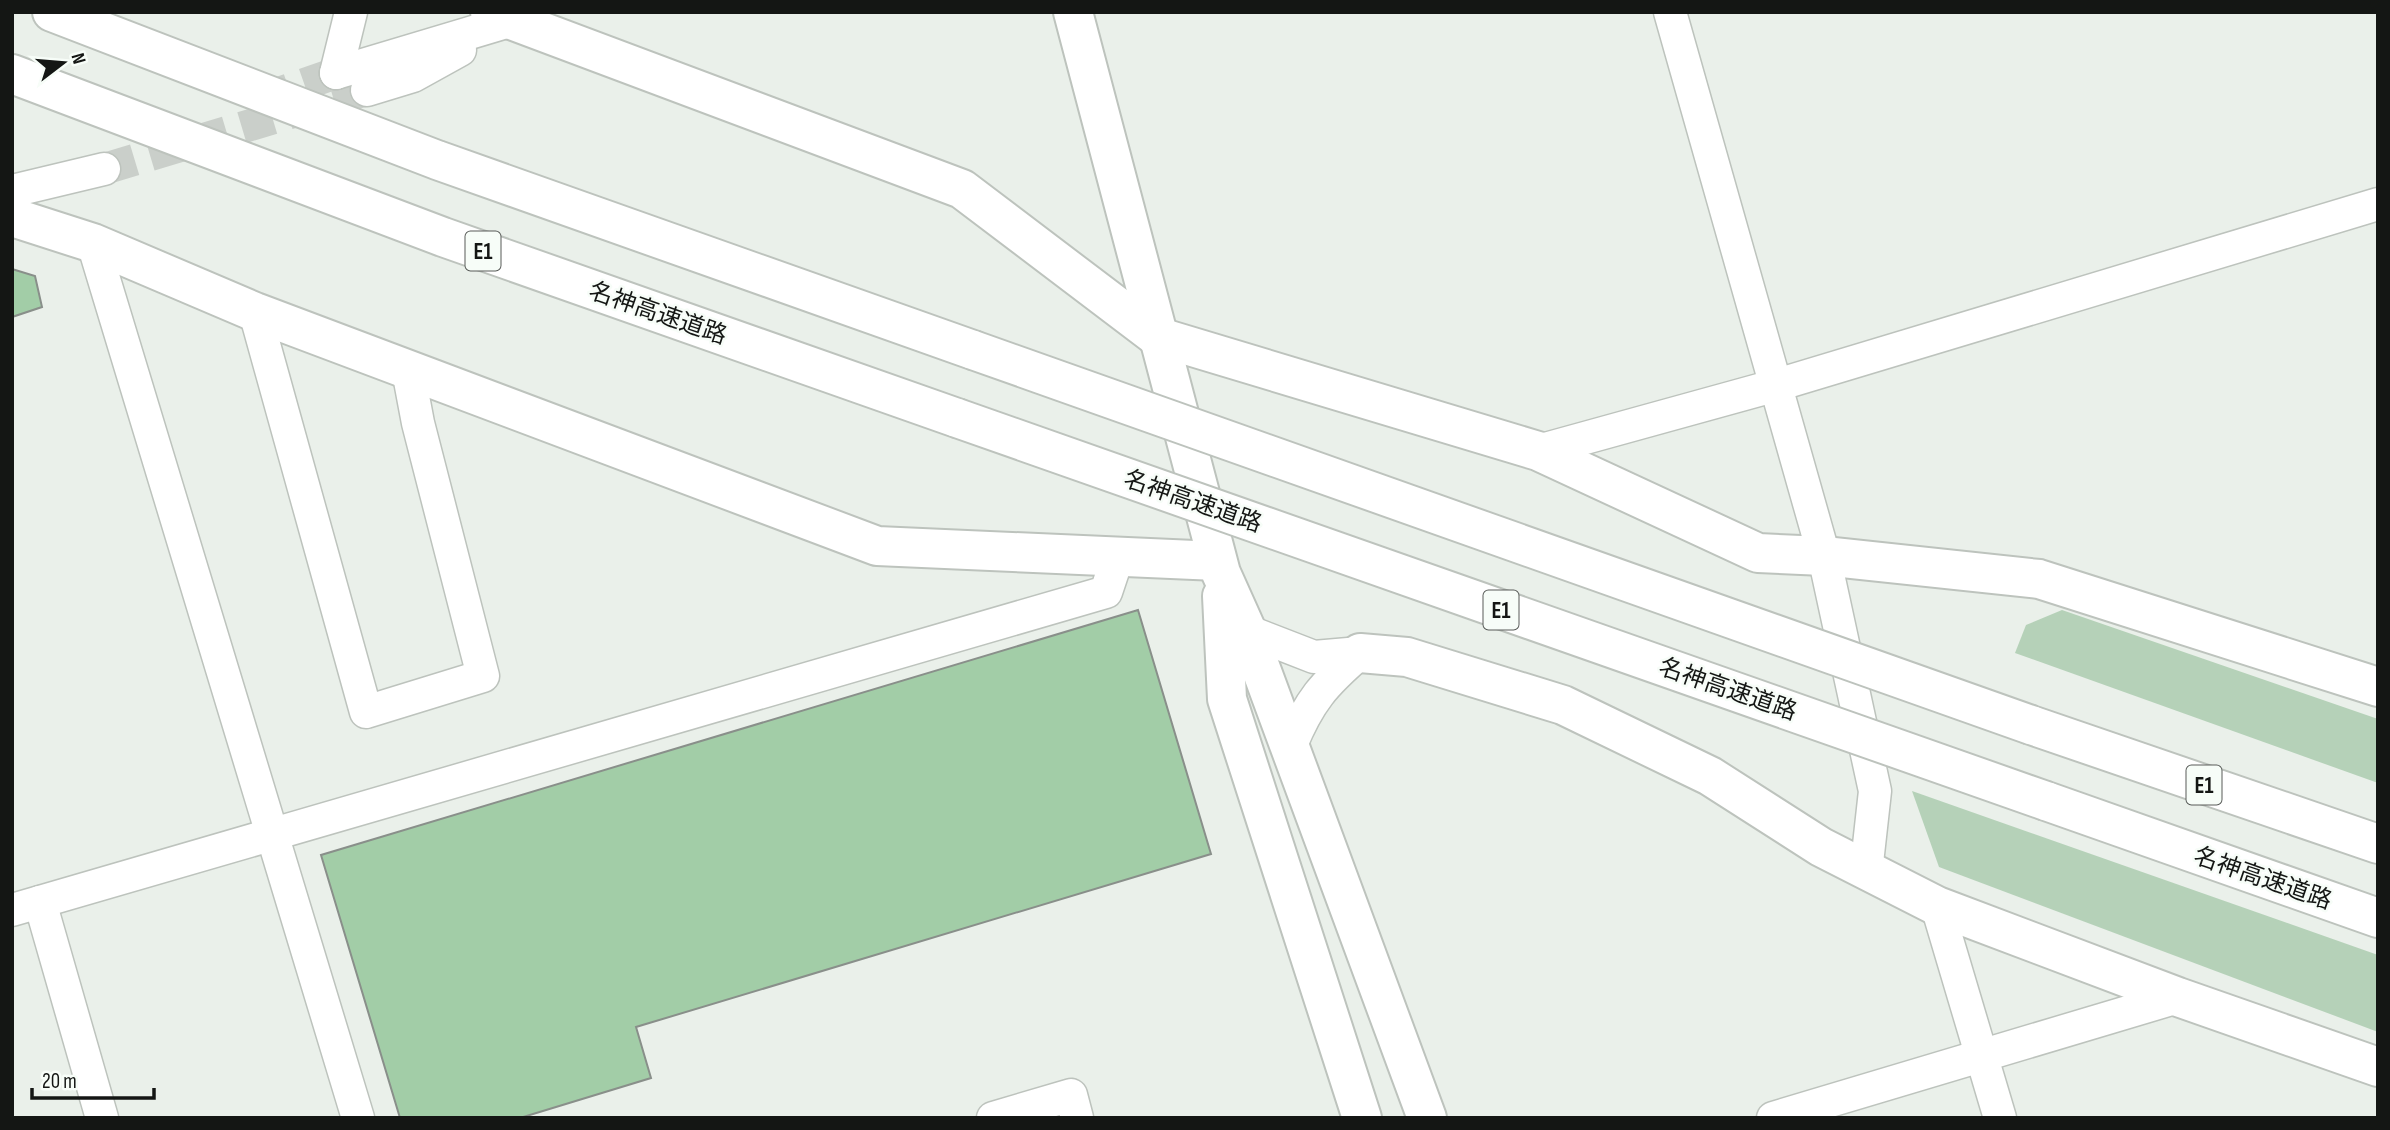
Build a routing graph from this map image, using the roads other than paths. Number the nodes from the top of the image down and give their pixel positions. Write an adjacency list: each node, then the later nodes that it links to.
1 (52, 12): 26 (main road, E1, bridge)
2 (351, 12): 5 (street)
3 (1073, 12): 14 (main road)
4 (1670, 12): 16 (street)
5 (515, 15): 7 (street); 14 (main road)
6 (12, 74): 30 (main road, 名神高速道路 / E1, bridge)
7 (367, 90)
8 (12, 184): 9 (street)
9 (12, 191)
10 (2378, 204): 16 (street)
11 (12, 218): 12 (main road)
12 (93, 243): 13 (main road); 25 (street)
13 (255, 312): 15 (main road); 15 (street)
14 (1156, 336): 17 (main road); 20 (main road)
15 (408, 370): 19 (main road)
16 (1777, 385): 17 (street); 18 (street)
17 (1538, 451): 18 (main road)
18 (1824, 556): 23 (main road); 27 (street)
19 (1118, 559): 20 (main road); 25 (street)
20 (1219, 567): 21 (main road); 38 (main road)
21 (1247, 631): 22 (street); 24 (main road)
22 (1360, 653): 24 (street); 27 (main road)
23 (2378, 687)
24 (1291, 746): 39 (main road)
25 (273, 832): 28 (street); 35 (street)
26 (2378, 844)
27 (1866, 872): 29 (main road)
28 (26, 906): 34 (street)
29 (1937, 906): 31 (main road); 32 (street)
30 (2378, 918)
31 (2178, 997): 32 (street); 33 (main road)
32 (1982, 1056): 40 (street); 41 (street)
33 (2378, 1067)
34 (102, 1118)
35 (358, 1118)
36 (993, 1118): 37 (street)
37 (1077, 1118)
38 (1362, 1118)
39 (1427, 1118)
40 (1773, 1118)
41 (2000, 1118)

